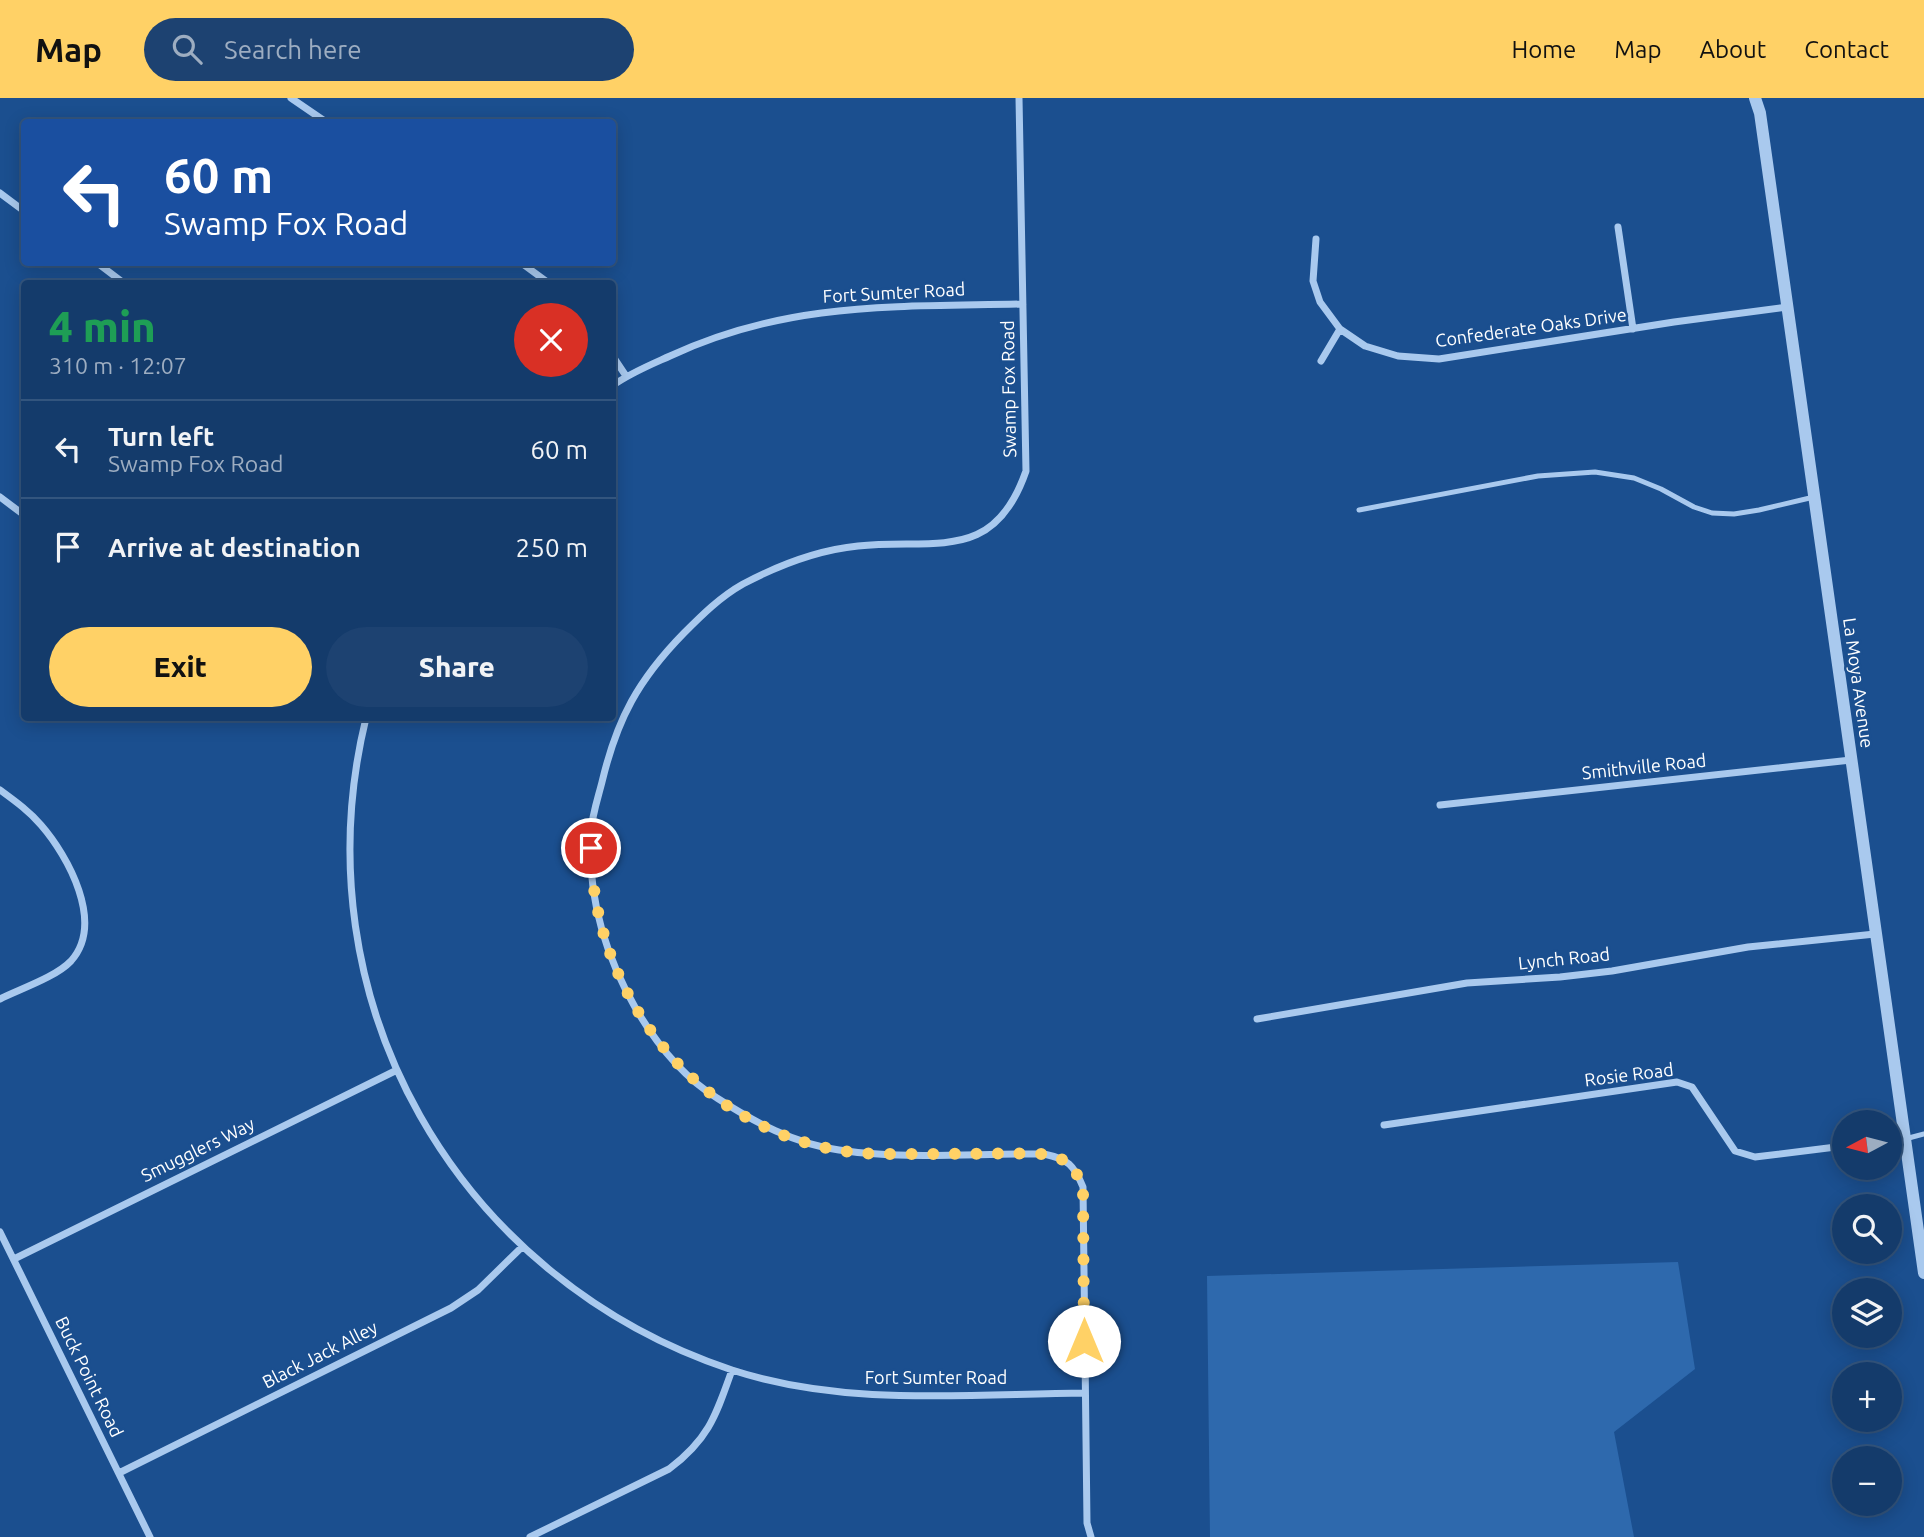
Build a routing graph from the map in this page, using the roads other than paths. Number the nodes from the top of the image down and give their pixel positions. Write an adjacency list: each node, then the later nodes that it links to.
1 (291, 98): 4 (street)
2 (1019, 98): 13 (street, Swamp Fox Road)
3 (1755, 98): 14 (street, La Moya Avenue)
4 (322, 119)
5 (0, 194): 6 (street)
6 (21, 209)
7 (1618, 228): 16 (street)
8 (1316, 239): 15 (street, Confederate Oaks Drive)
9 (101, 266): 11 (street)
10 (525, 266): 12 (street)
11 (120, 280)
12 (545, 280)
13 (1023, 304): 19 (street, Fort Sumter Road); 43 (street, Swamp Fox Road)
14 (1787, 307): 16 (street, Confederate Oaks Drive); 22 (street, La Moya Avenue)
15 (1340, 329): 16 (street, Confederate Oaks Drive); 18 (street)
16 (1633, 329)
17 (616, 361): 19 (street)
18 (1321, 361)
19 (626, 376): 20 (street, Fort Sumter Road)
20 (616, 383)
21 (0, 497): 24 (street)
22 (1814, 497): 23 (lane); 26 (street, La Moya Avenue)
23 (1359, 510)
24 (21, 512)
25 (366, 721): 32 (street, Fort Sumter Road)
26 (1851, 760): 28 (street, Smithville Road); 29 (street, La Moya Avenue)
27 (0, 790): 30 (street)
28 (1440, 805)
29 (1875, 934): 31 (street, Lynch Road); 36 (street, La Moya Avenue)
30 (0, 999)
31 (1257, 1019)
32 (397, 1070): 39 (street, Fort Sumter Road); 40 (street, Smugglers Way)
33 (1384, 1125): 37 (street, Rosie Road)
34 (1924, 1135): 36 (lane)
35 (1902, 1139): 36 (street)
36 (1905, 1139): 41 (street, La Moya Avenue)
37 (1832, 1147)
38 (0, 1232): 40 (street, Buck Point Road)
39 (522, 1247): 42 (street, Fort Sumter Road); 44 (street, Black Jack Alley)
40 (14, 1259): 44 (street, Buck Point Road)
41 (1924, 1273)
42 (732, 1370): 43 (street, Fort Sumter Road); 46 (street)
43 (1084, 1393): 47 (street, Swamp Fox Road)
44 (119, 1473): 45 (street, Buck Point Road)
45 (150, 1537)
46 (530, 1537)
47 (1091, 1537)

